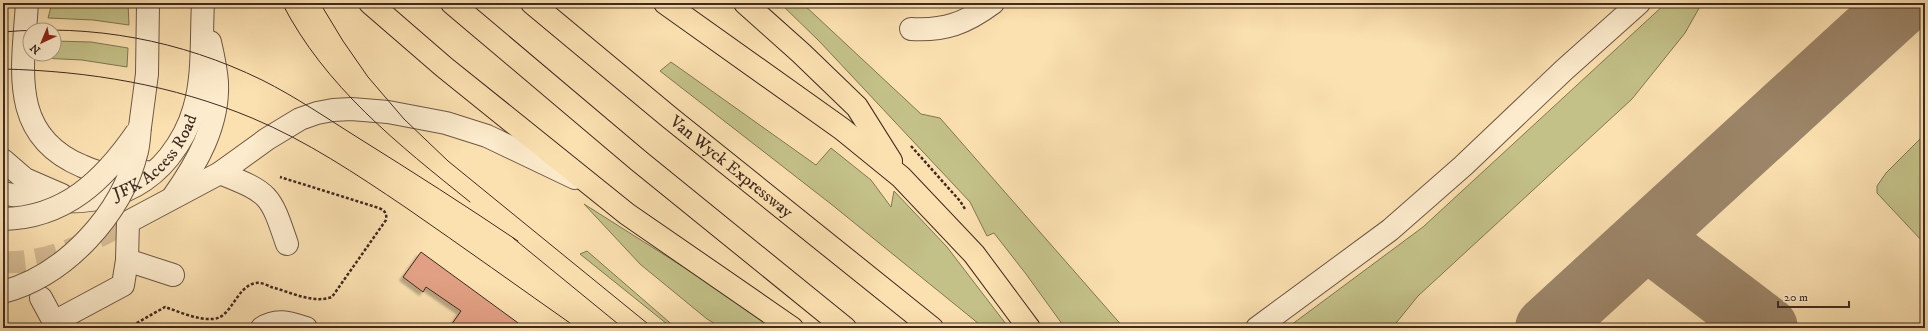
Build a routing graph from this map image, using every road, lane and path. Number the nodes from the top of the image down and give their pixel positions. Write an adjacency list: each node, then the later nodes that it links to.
1 (27, 3): 16 (street)
2 (148, 3): 14 (street)
3 (204, 3): 16 (street, JFK Access Road); 21 (street)
4 (370, 3): 19 (highway)
5 (452, 3): 32 (highway)
6 (532, 3): 13 (highway, Van Wyck Expressway)
7 (552, 3): 13 (highway)
8 (665, 3): 18 (highway)
9 (744, 3): 18 (highway)
10 (993, 3): 12 (street)
11 (1639, 3): 35 (street)
12 (911, 29)
13 (603, 64): 33 (highway, Van Wyck Expressway)
14 (140, 126): 23 (street, bridge); 27 (street, bridge)
15 (3, 160): 22 (street)
16 (162, 165): 22 (street, JFK Access Road)
17 (220, 173): 19 (street); 21 (street); 24 (street)
18 (901, 177): 34 (highway)
19 (587, 183): 31 (highway)
20 (3, 193): 22 (street, JFK Access Road)
21 (171, 199): 25 (street)
22 (80, 202)
23 (3, 219)
24 (287, 244)
25 (127, 260): 26 (street); 28 (street)
26 (173, 275)
27 (3, 292)
28 (41, 298)
29 (262, 328): 30 (street)
30 (306, 328)
31 (792, 328)
32 (845, 328)
33 (932, 328)
34 (1029, 328)
35 (1257, 328)

